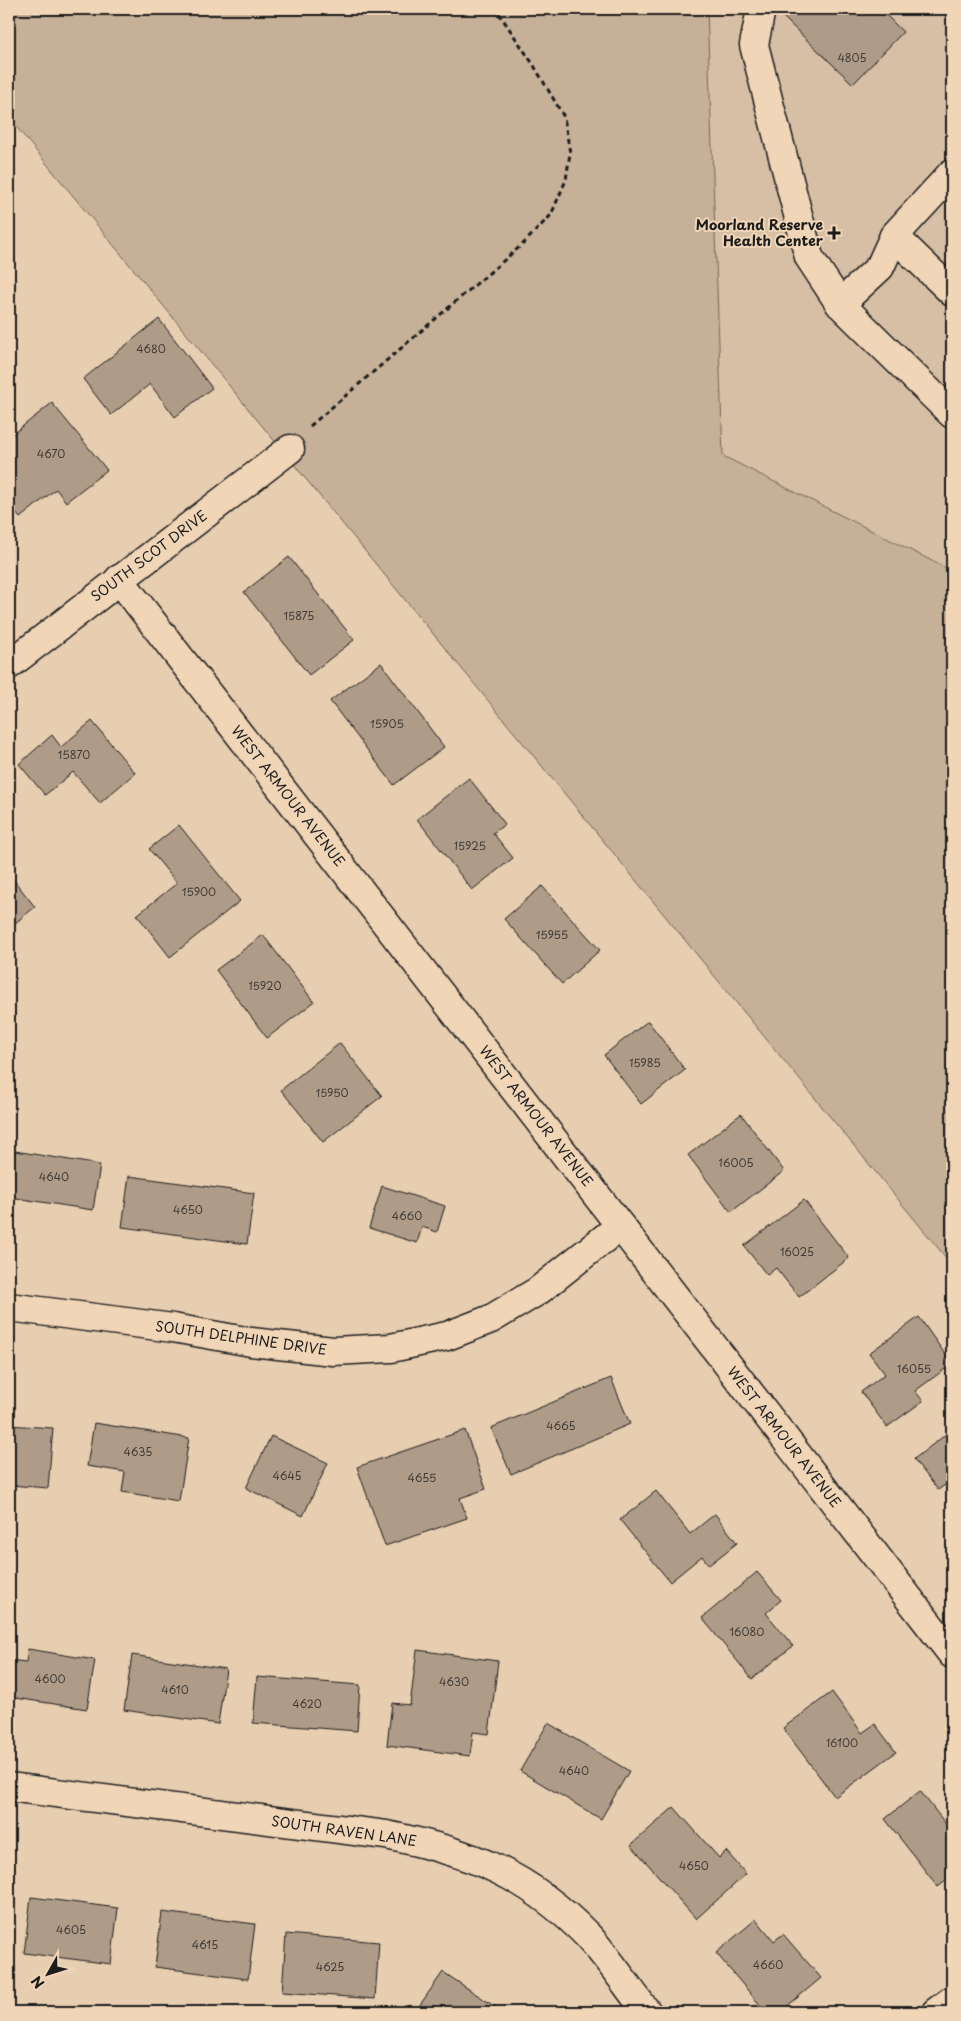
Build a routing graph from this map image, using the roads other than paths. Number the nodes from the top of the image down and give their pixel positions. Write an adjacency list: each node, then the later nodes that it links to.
1 (761, 9): 5 (street)
2 (952, 173): 3 (street)
3 (894, 236): 4 (street); 5 (street)
4 (952, 292)
5 (840, 304): 6 (street)
6 (952, 414)
7 (290, 449): 8 (street, SOUTH SCOT DRIVE)
8 (119, 579): 9 (street, SOUTH SCOT DRIVE); 10 (street, WEST ARMOUR AVENUE)
9 (9, 665)
10 (620, 1226): 11 (street, SOUTH DELPHINE DRIVE); 12 (street, WEST ARMOUR AVENUE)
11 (9, 1307)
12 (952, 1654)
13 (9, 1787): 15 (street, SOUTH RAVEN LANE)
14 (952, 2000): 16 (street)
15 (647, 2012)
16 (936, 2012)

